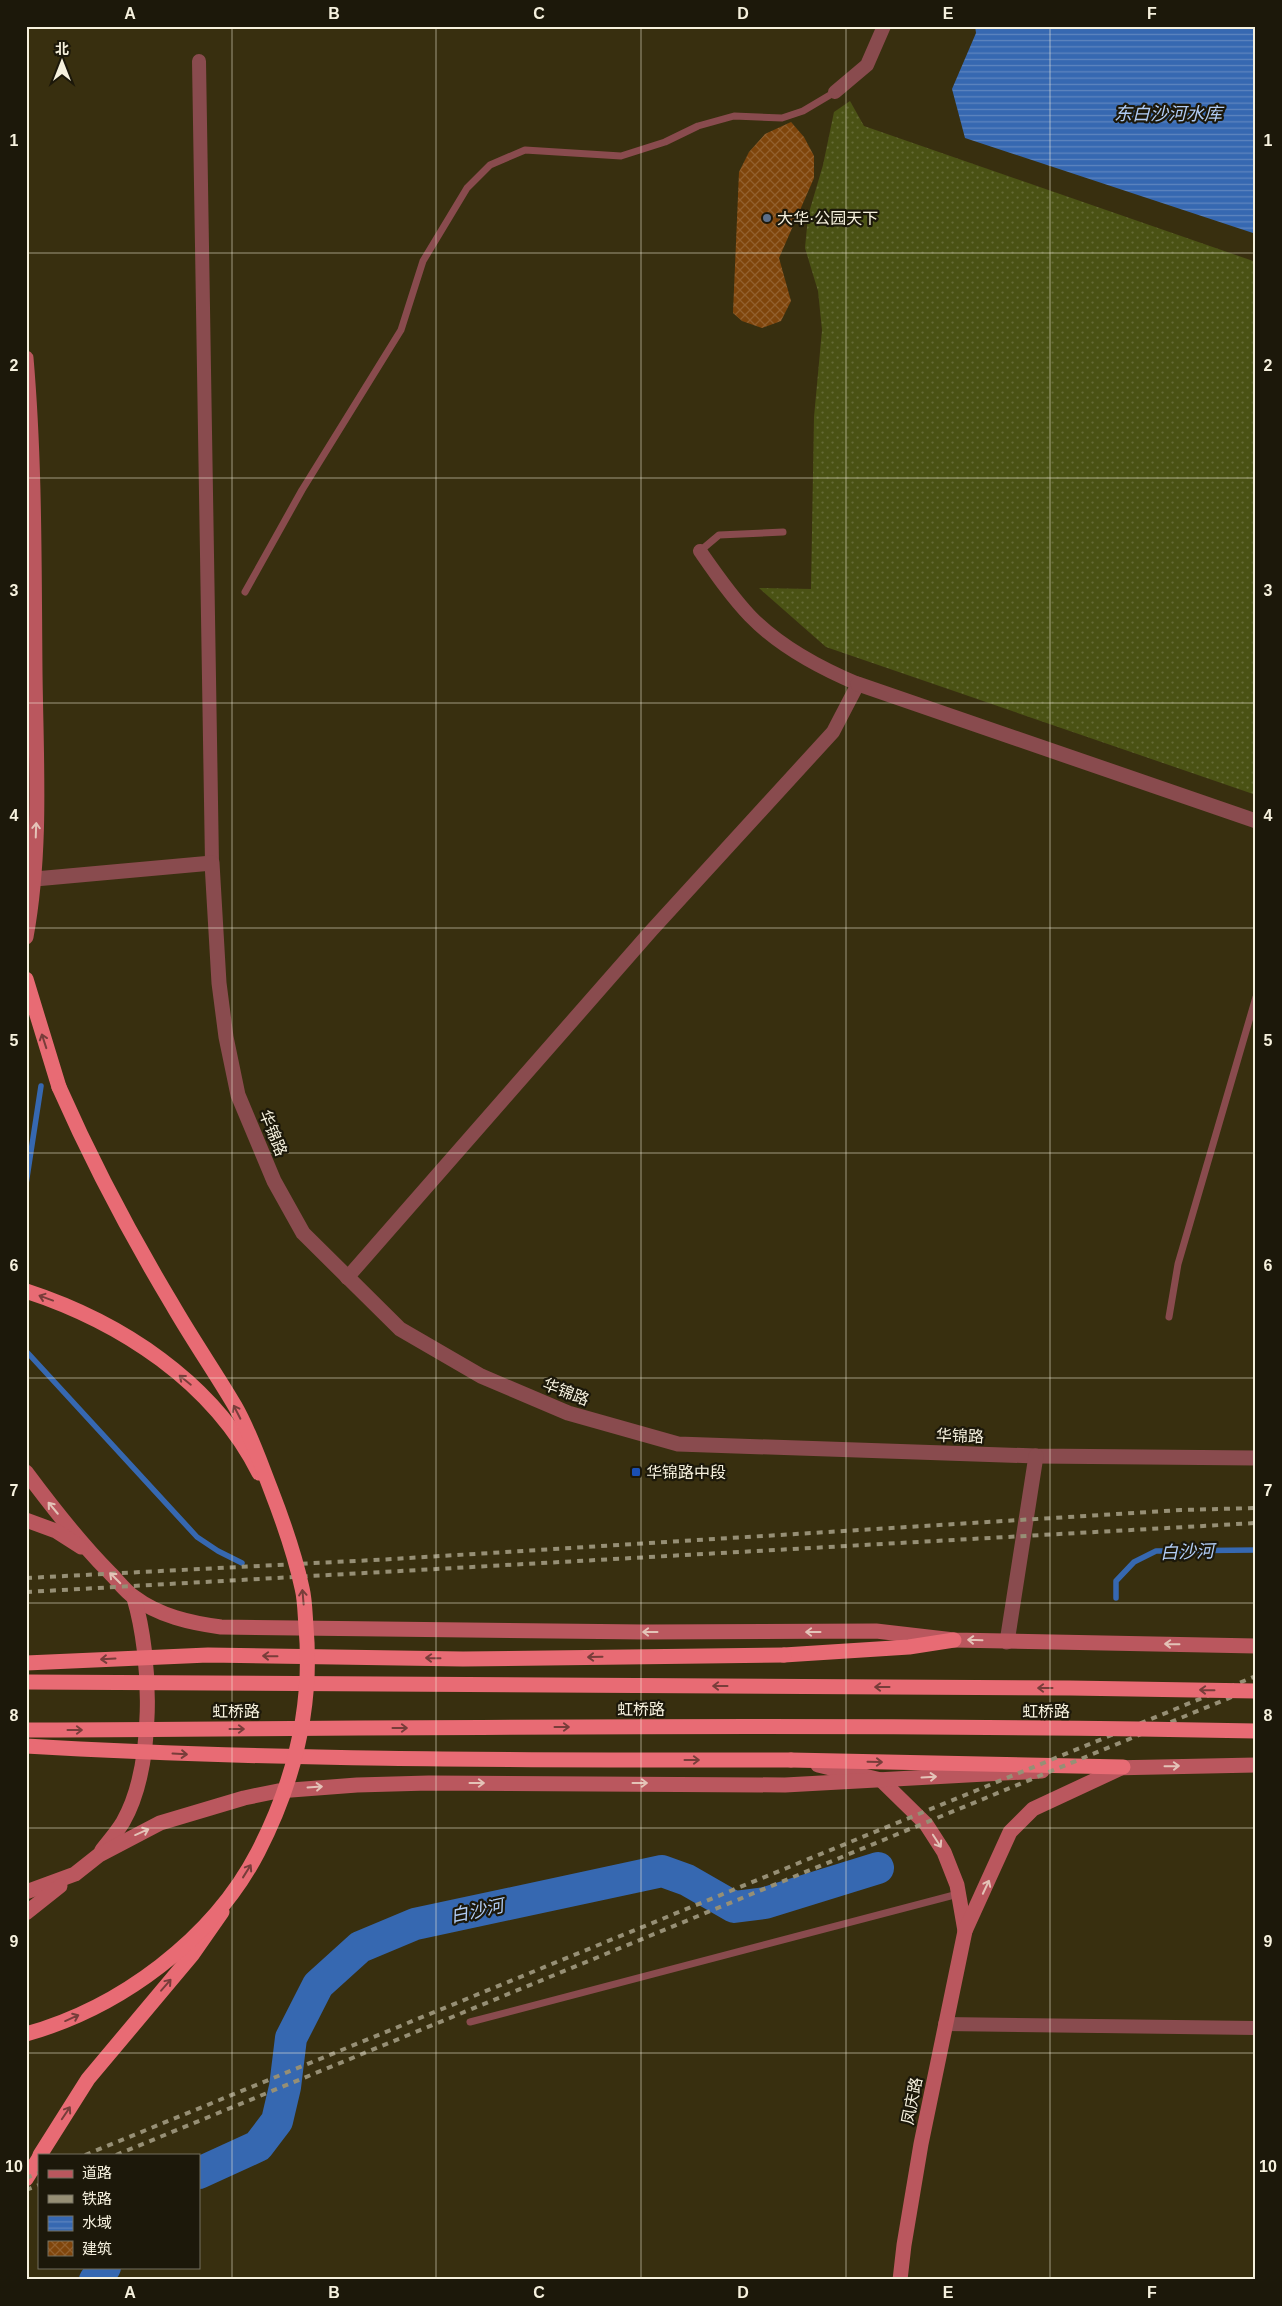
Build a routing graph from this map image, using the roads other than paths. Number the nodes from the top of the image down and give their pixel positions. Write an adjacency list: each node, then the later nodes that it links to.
1 (884, 26): 3 (street)
2 (199, 61): 10 (street)
3 (835, 92): 7 (lane)
4 (26, 358): 11 (main road, one-way to 4)
5 (783, 532): 6 (lane)
6 (700, 551): 8 (street)
7 (246, 592)
8 (858, 684): 9 (street); 15 (street)
9 (1256, 821)
10 (212, 863): 11 (street); 15 (street, 华锦路)
11 (30, 880): 12 (main road)
12 (26, 936)
13 (26, 979): 21 (highway, one-way to 13, bridge)
14 (1256, 997): 17 (lane)
15 (347, 1278): 18 (street, 华锦路)
16 (26, 1291): 21 (highway, one-way to 16, bridge)
17 (1168, 1317)
18 (1036, 1456): 19 (street, 华锦路); 26 (street)
19 (1256, 1458)
20 (26, 1472): 23 (main road, one-way to 20)
21 (282, 1519): 41 (highway, one-way to 21, bridge)
22 (26, 1520): 23 (main road)
23 (96, 1558): 24 (main road, one-way to 23)
24 (134, 1598): 25 (main road, one-way to 24); 38 (main road)
25 (954, 1640): 26 (main road, one-way to 25); 28 (highway, one-way to 28, bridge)
26 (1007, 1642): 27 (main road, one-way to 26)
27 (1256, 1646)
28 (26, 1663)
29 (26, 1682): 30 (highway, 虹桥路, one-way to 29, bridge)
30 (1256, 1691)
31 (26, 1730): 32 (highway, 虹桥路, one-way to 32, bridge)
32 (1256, 1731)
33 (26, 1746): 34 (highway, one-way to 34, bridge)
34 (791, 1760): 36 (highway, one-way to 36); 37 (main road)
35 (1256, 1765): 36 (main road, one-way to 35)
36 (1123, 1767): 37 (main road, one-way to 36); 44 (main road, one-way to 36)
37 (880, 1780): 38 (main road, one-way to 37); 42 (main road, one-way to 42)
38 (99, 1855): 39 (main road)
39 (74, 1874): 40 (main road); 43 (main road)
40 (26, 1892)
41 (234, 1893): 48 (highway, one-way to 41, bridge); 49 (highway, one-way to 41, bridge)
42 (959, 1893): 44 (main road); 45 (lane)
43 (26, 1913)
44 (965, 1931): 46 (main road, 凤庆路)
45 (470, 2022)
46 (945, 2024): 47 (street); 52 (main road, 凤庆路)
47 (1256, 2028)
48 (26, 2034)
49 (41, 2154)
50 (38, 2159): 51 (highway)
51 (26, 2179)
52 (900, 2280)

